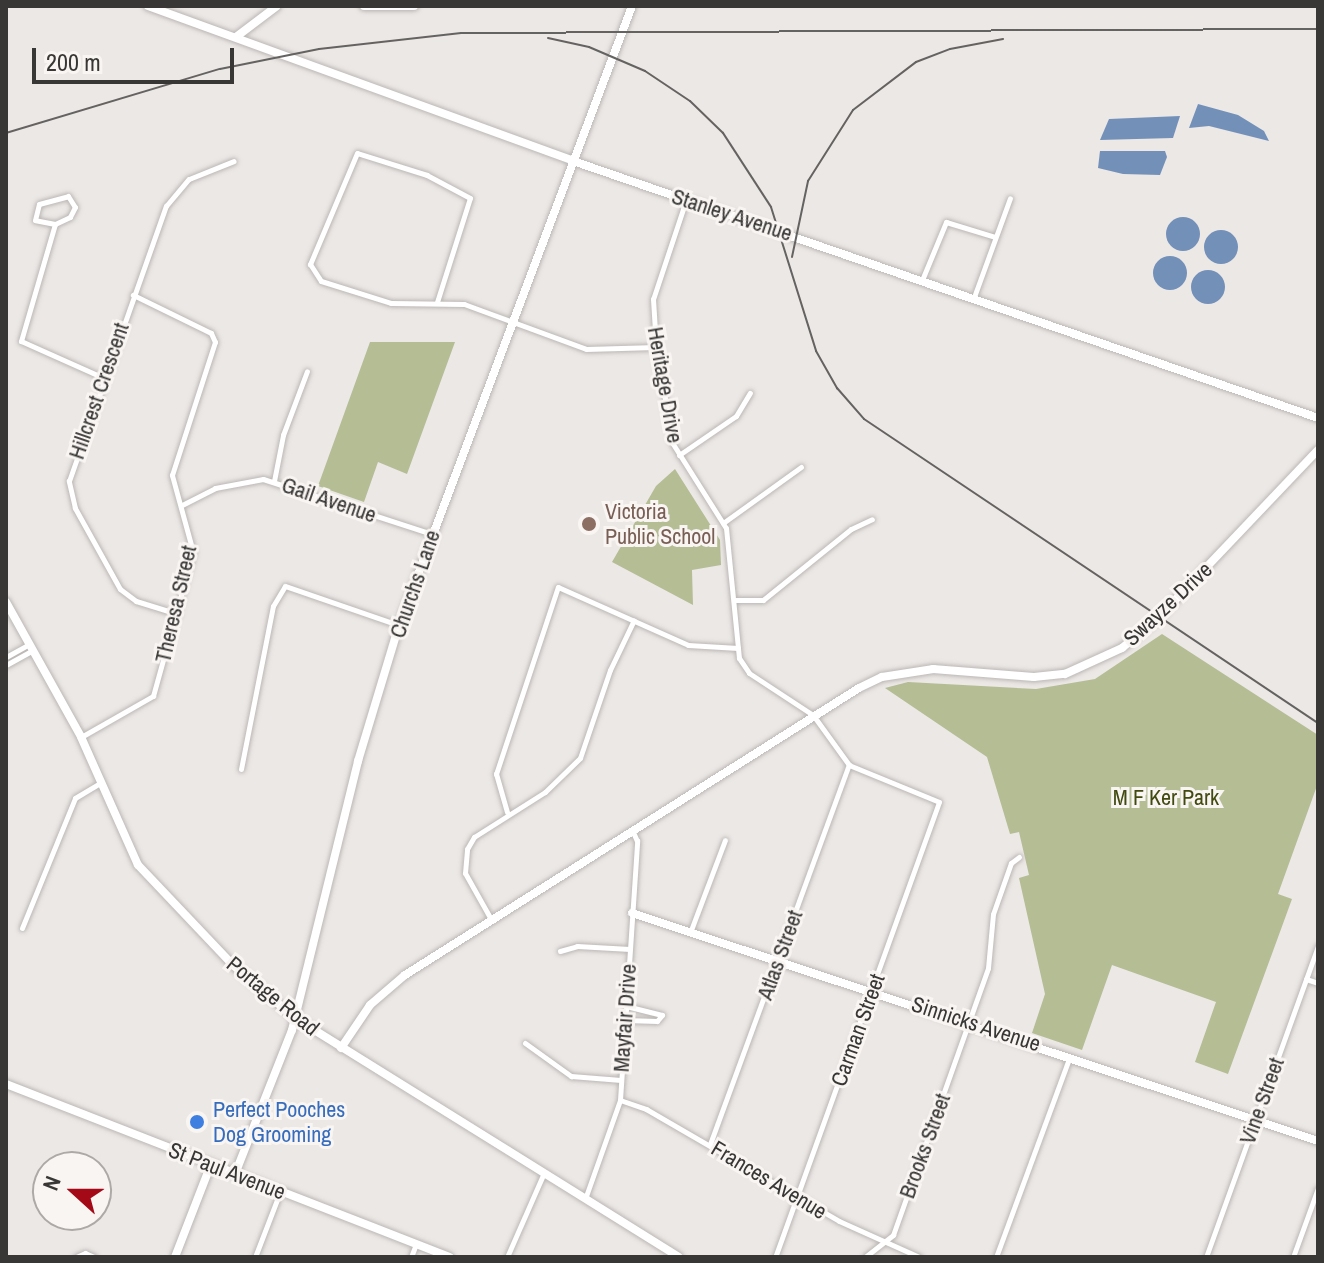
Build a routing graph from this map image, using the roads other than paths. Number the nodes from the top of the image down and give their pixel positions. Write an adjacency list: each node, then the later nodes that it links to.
1 (148, 6): 6 (street, Stanley Avenue)
2 (277, 6): 6 (street)
3 (364, 6): 4 (street)
4 (414, 6)
5 (632, 6): 8 (street, Churchs Lane)
6 (236, 37): 8 (street, Stanley Avenue)
7 (234, 161): 14 (street, Hillcrest Crescent)
8 (573, 161): 10 (street, Stanley Avenue); 17 (street, Churchs Lane)
9 (1010, 198): 12 (street)
10 (686, 200): 13 (street, Stanley Avenue); 18 (street, Heritage Drive)
11 (55, 224): 11 (street); 20 (street)
12 (995, 237): 13 (street); 15 (street)
13 (922, 280): 15 (street, Stanley Avenue)
14 (133, 295): 20 (street, Hillcrest Crescent); 27 (street, Theresa Street)
15 (974, 297): 22 (street, Stanley Avenue)
16 (437, 302): 16 (street); 17 (street)
17 (512, 321): 18 (street); 30 (street, Churchs Lane)
18 (656, 347): 24 (street, Heritage Drive)
19 (307, 371): 26 (street)
20 (102, 377): 33 (street, Hillcrest Crescent)
21 (750, 393): 24 (street)
22 (1318, 418)
23 (1318, 450): 40 (street, Swayze Drive)
24 (679, 455): 29 (street, Heritage Drive)
25 (801, 467): 29 (street)
26 (274, 481): 27 (street, Gail Avenue); 30 (street, Gail Avenue)
27 (182, 505): 33 (street, Theresa Street)
28 (872, 519): 31 (street)
29 (723, 523): 31 (street, Heritage Drive)
30 (432, 534): 35 (street, Churchs Lane)
31 (734, 600): 37 (street, Heritage Drive)
32 (6, 602): 36 (street, Portage Road)
33 (178, 614): 41 (street, Theresa Street)
34 (634, 620): 37 (street); 45 (street); 45 (street)
35 (399, 625): 43 (street); 61 (street, Churchs Lane)
36 (32, 647): 38 (street); 39 (street); 41 (street, Portage Road)
37 (738, 648): 40 (street, Heritage Drive)
38 (6, 657)
39 (6, 665)
40 (813, 715): 42 (street); 46 (street)
41 (81, 737): 44 (street, Portage Road)
42 (849, 765): 56 (street, Atlas Street); 59 (street, Carman Street)
43 (241, 769)
44 (100, 783): 51 (street); 61 (street, Portage Road)
45 (507, 812): 50 (street)
46 (632, 831): 49 (street, Mayfair Drive); 50 (street)
47 (725, 840): 52 (street)
48 (1019, 857): 63 (street, Brooks Street)
49 (632, 913): 52 (street, Sinnicks Avenue); 54 (street, Mayfair Drive)
50 (492, 921): 65 (street)
51 (22, 928)
52 (691, 930): 56 (street, Sinnicks Avenue)
53 (1318, 946): 57 (street, Vine Street)
54 (630, 949): 55 (street); 60 (street, Mayfair Drive)
55 (560, 951)
56 (779, 959): 59 (street, Sinnicks Avenue); 72 (street, Atlas Street)
57 (1306, 979): 58 (street); 70 (street, Vine Street)
58 (1318, 983)
59 (872, 990): 63 (street, Sinnicks Avenue); 78 (street, Carman Street)
60 (627, 1006): 62 (street, Mayfair Drive); 62 (street)
61 (295, 1018): 65 (street, Portage Road); 74 (street, Churchs Lane)
62 (625, 1020): 67 (street, Mayfair Drive)
63 (969, 1022): 66 (street, Sinnicks Avenue); 80 (street, Brooks Street)
64 (525, 1043): 67 (street)
65 (341, 1048): 75 (street, Portage Road)
66 (1070, 1055): 70 (street, Sinnicks Avenue); 93 (street)
67 (621, 1080): 69 (street, Mayfair Drive)
68 (6, 1084): 73 (street, St Paul Avenue)
69 (620, 1100): 72 (street, Frances Avenue); 79 (street, Mayfair Drive)
70 (1256, 1120): 71 (street, Sinnicks Avenue); 94 (street, Vine Street)
71 (1318, 1141)
72 (710, 1144): 78 (street, Frances Avenue)
73 (211, 1164): 74 (street, St Paul Avenue); 84 (street)
74 (235, 1174): 77 (street, St Paul Avenue)
75 (543, 1175): 79 (street, Portage Road); 88 (street)
76 (1318, 1188): 95 (street)
77 (280, 1192): 81 (street, St Paul Avenue); 85 (street)
78 (798, 1197): 80 (street, Frances Avenue); 90 (street, Carman Street)
79 (585, 1200): 89 (street, Portage Road)
80 (885, 1243): 91 (street, Brooks Street); 92 (street, Frances Avenue)
81 (416, 1244): 86 (street); 87 (street, St Paul Avenue)
82 (76, 1257): 83 (street)
83 (94, 1257)
84 (175, 1257)
85 (255, 1257)
86 (411, 1257)
87 (449, 1257)
88 (507, 1257)
89 (679, 1257)
90 (775, 1257)
91 (865, 1257)
92 (919, 1257)
93 (996, 1257)
94 (1206, 1257)
95 (1293, 1257)

